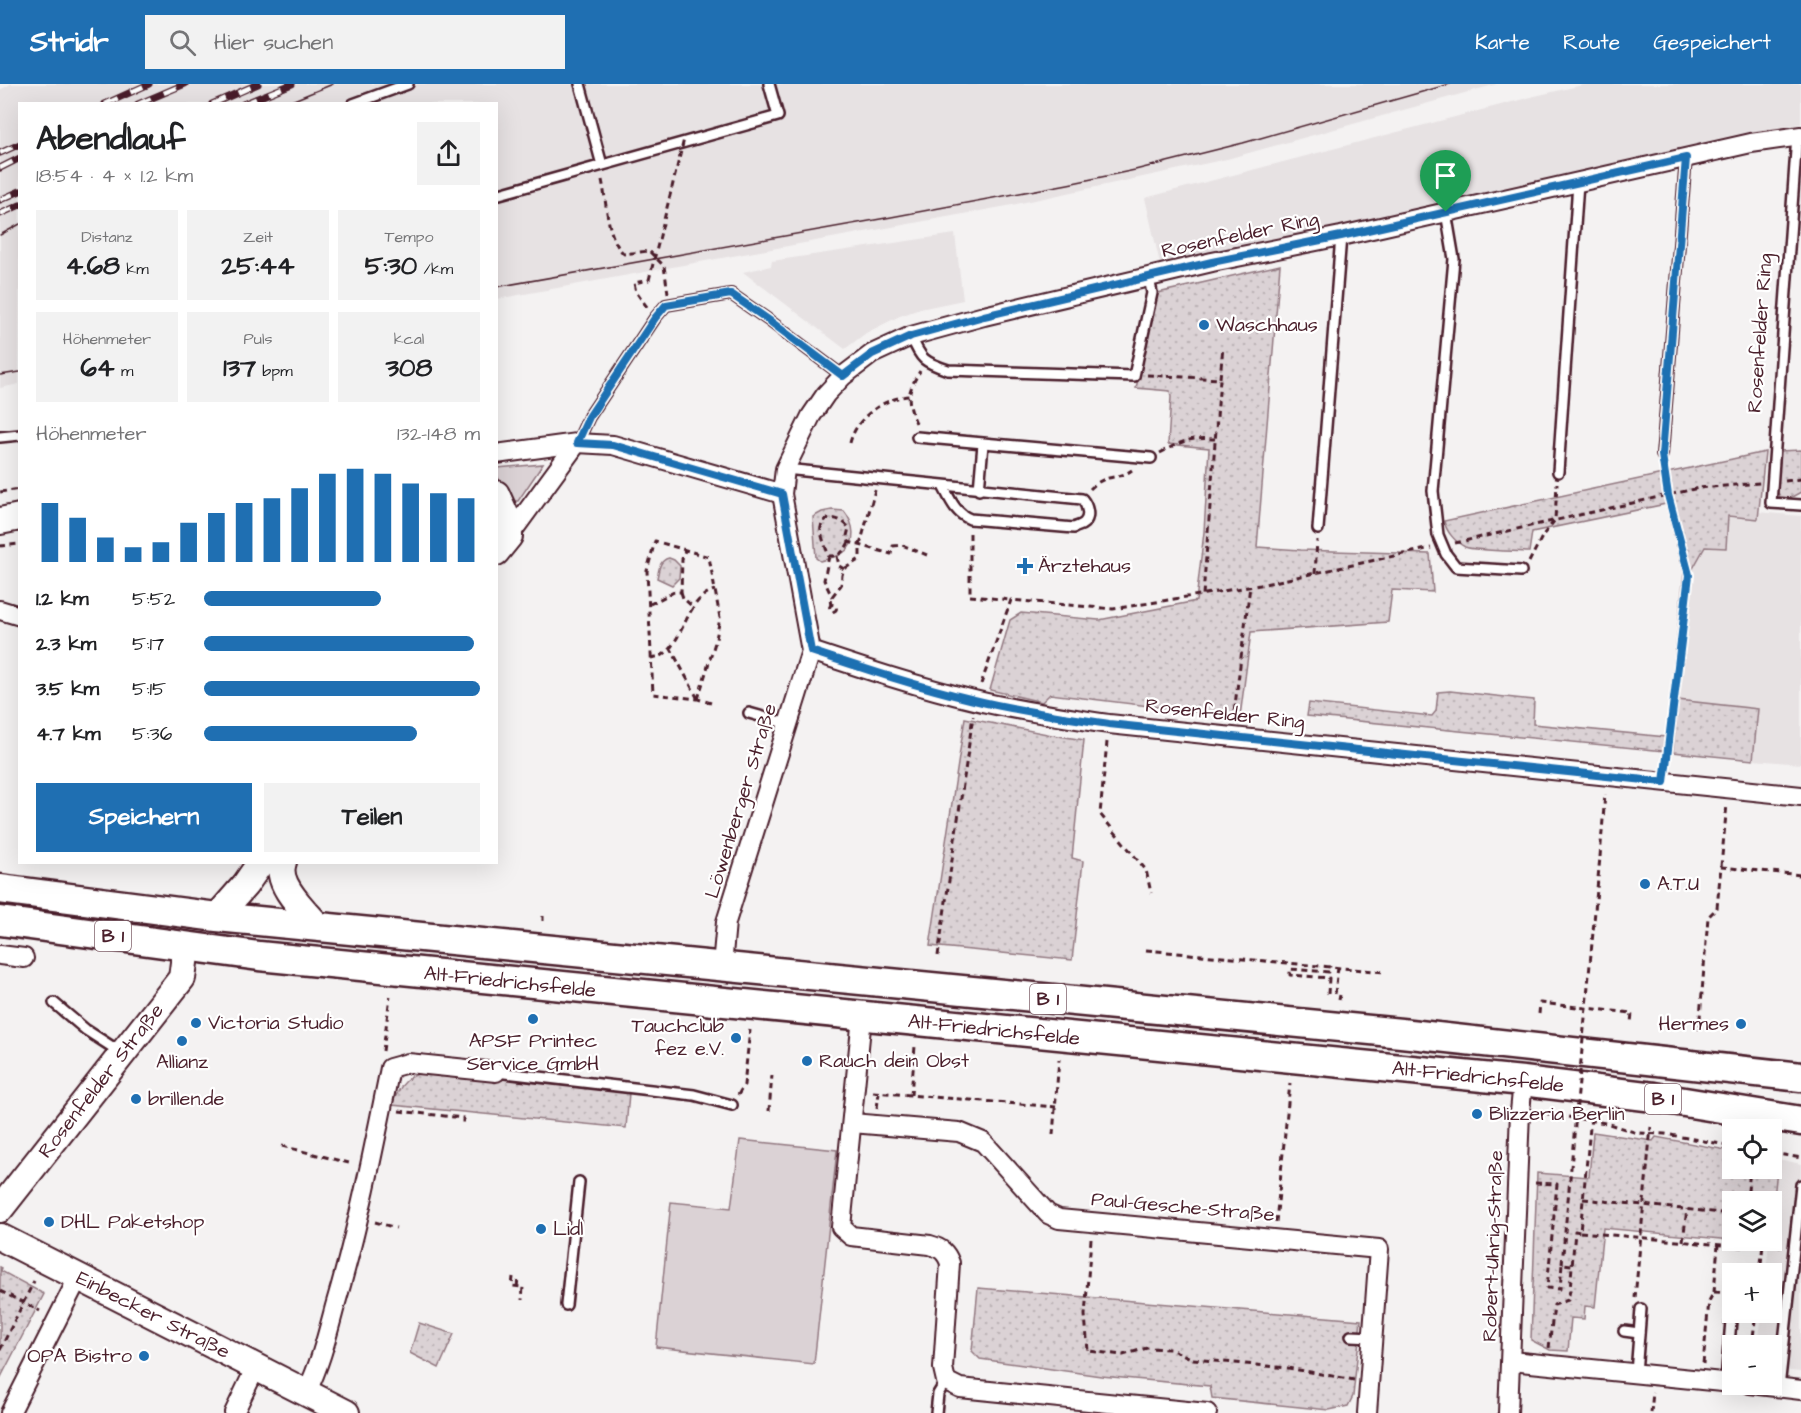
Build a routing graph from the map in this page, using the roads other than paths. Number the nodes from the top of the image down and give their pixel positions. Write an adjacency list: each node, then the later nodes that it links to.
1 (408, 84): 4 (lane)
2 (580, 84): 7 (lane)
3 (769, 84): 7 (lane)
4 (358, 102)
5 (1799, 136): 6 (street, Rosenfelder Ring); 29 (lane, Rosenfelder Ring)
6 (1686, 158): 8 (street, Rosenfelder Ring); 21 (lane)
7 (600, 166): 9 (lane)
8 (1578, 183): 10 (street, Rosenfelder Ring); 24 (lane)
9 (498, 194)
10 (1446, 212): 11 (street, Rosenfelder Ring); 34 (lane)
11 (1341, 236): 12 (street, Rosenfelder Ring); 32 (lane, Rosenfelder Ring)
12 (1149, 278): 13 (street, Rosenfelder Ring); 13 (lane, Rosenfelder Ring)
13 (911, 336): 14 (street, Rosenfelder Ring)
14 (843, 376): 18 (lane); 23 (street, Rosenfelder Ring)
15 (18, 435): 16 (lane)
16 (0, 437)
17 (917, 437): 19 (lane)
18 (577, 443): 20 (street); 27 (street); 33 (street)
19 (983, 444): 22 (lane); 26 (lane)
20 (498, 454)
21 (1662, 455)
22 (1151, 458)
23 (785, 469): 25 (lane); 27 (street, Rosenfelder Ring)
24 (1558, 472)
25 (944, 486): 26 (lane); 26 (lane)
26 (980, 490)
27 (782, 494): 37 (street, Rosenfelder Ring)
28 (498, 499): 33 (street)
29 (1801, 505)
30 (18, 518): 31 (street)
31 (0, 521)
32 (1318, 529)
33 (502, 544)
34 (1521, 571)
35 (0, 610): 36 (street)
36 (18, 615)
37 (811, 651): 39 (street, Löwenberger Straße); 40 (street, Rosenfelder Ring)
38 (749, 713): 39 (lane)
39 (788, 724): 50 (street, Löwenberger Straße)
40 (1801, 796)
41 (260, 864): 44 (street)
42 (282, 864): 46 (street)
43 (0, 890): 44 (main road, B 1)
44 (217, 917): 46 (main road, Alt-Friedrichsfelde / B 1)
45 (0, 921): 47 (main road, B 1)
46 (319, 927): 50 (main road, Alt-Friedrichsfelde / B 1)
47 (186, 947): 52 (main road, Alt-Friedrichsfelde / B 1); 53 (street, Rosenfelder Straße)
48 (0, 955): 49 (street)
49 (28, 962)
50 (722, 966): 55 (main road, Alt-Friedrichsfelde / B 1)
51 (54, 1003): 53 (lane)
52 (862, 1017): 56 (main road, Alt-Friedrichsfelde / B 1); 59 (street)
53 (122, 1053): 62 (street, Rosenfelder Straße)
54 (496, 1072): 57 (lane); 78 (street)
55 (1801, 1077)
56 (1522, 1095): 58 (main road, Alt-Friedrichsfelde / B 1); 70 (street, Robert-Uhrig-Straße)
57 (732, 1105)
58 (1801, 1121)
59 (852, 1123): 69 (street, Paul-Gesche-Straße); 74 (street)
60 (579, 1182): 66 (lane)
61 (1800, 1190): 64 (lane)
62 (0, 1209)
63 (0, 1237): 65 (street, Einbecker Straße)
64 (1797, 1247): 71 (lane)
65 (78, 1278): 72 (street, Einbecker Straße); 79 (street)
66 (566, 1305)
67 (1641, 1309): 73 (lane)
68 (1351, 1336): 69 (lane)
69 (1373, 1337): 84 (street, Paul-Gesche-Straße)
70 (1511, 1361): 73 (street); 85 (street, Robert-Uhrig-Straße)
71 (1782, 1364)
72 (256, 1367): 78 (street, Einbecker Straße); 80 (street)
73 (1636, 1373): 75 (street)
74 (946, 1381): 82 (lane); 83 (street)
75 (1722, 1382)
76 (1782, 1388): 77 (street)
77 (1801, 1390)
78 (306, 1393): 81 (street, Einbecker Straße)
79 (10, 1413)
80 (234, 1413)
81 (346, 1413)
82 (936, 1413)
83 (1207, 1413)
84 (1367, 1413)
85 (1508, 1413)

